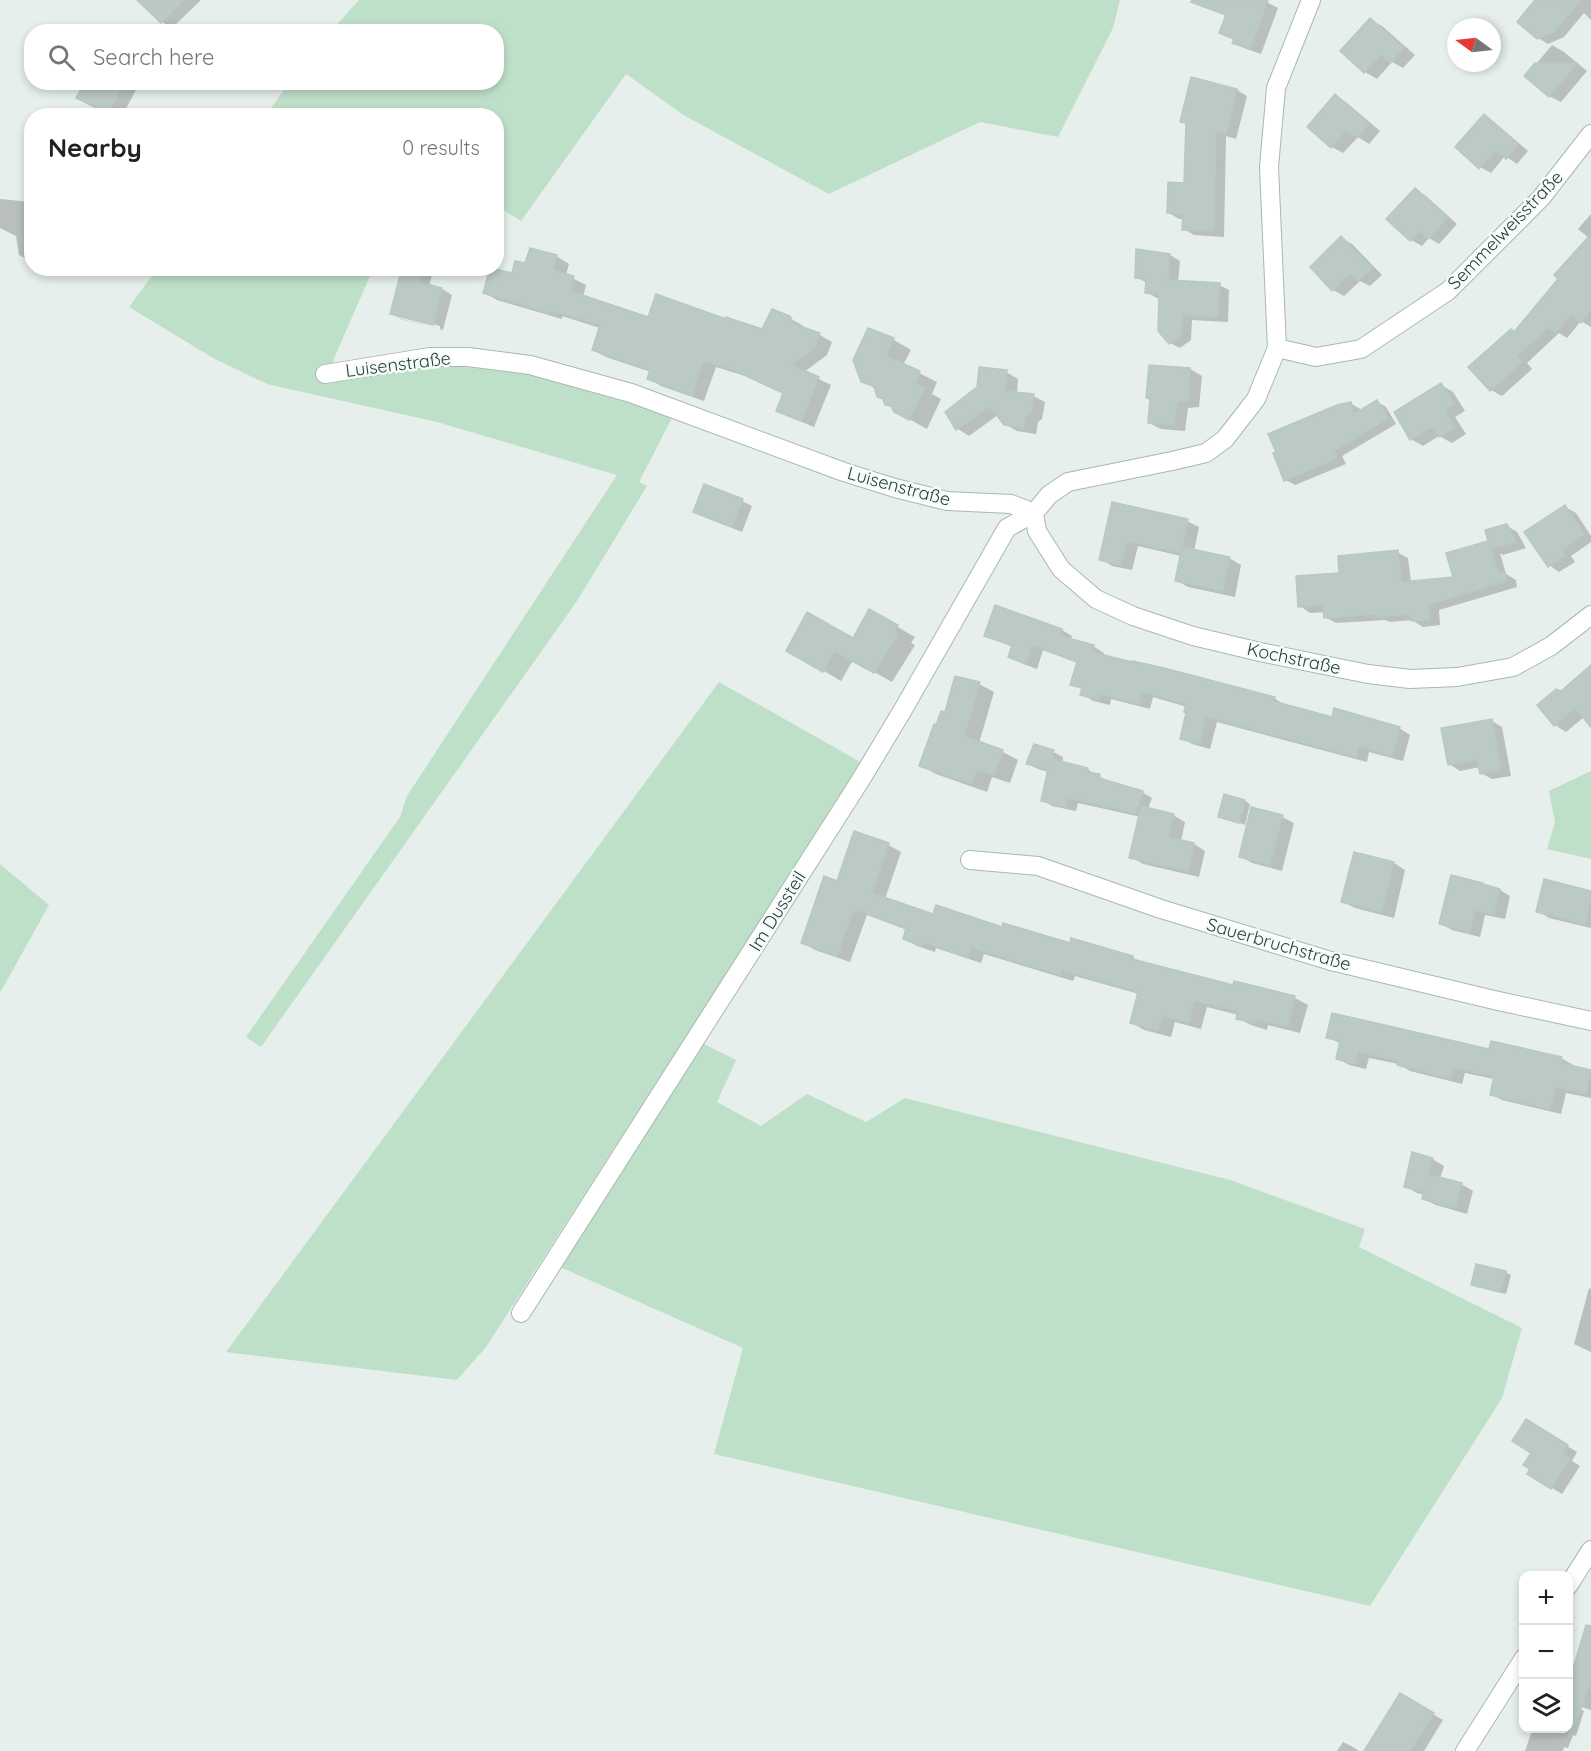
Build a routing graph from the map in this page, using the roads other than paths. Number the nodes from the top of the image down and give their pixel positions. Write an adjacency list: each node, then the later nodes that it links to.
1 (1311, 0): 3 (street)
2 (1591, 134): 3 (street, Semmelweisstraße)
3 (1277, 348): 5 (street)
4 (325, 374): 5 (street, Luisenstraße)
5 (1034, 513): 6 (street, Kochstraße); 9 (street, Im Dussteil)
6 (1591, 615)
7 (970, 860): 8 (street, Sauerbruchstraße)
8 (1591, 1021)
9 (520, 1313)
10 (1591, 1550): 11 (street)
11 (1573, 1579)
12 (1519, 1666): 13 (street)
13 (1465, 1751)

